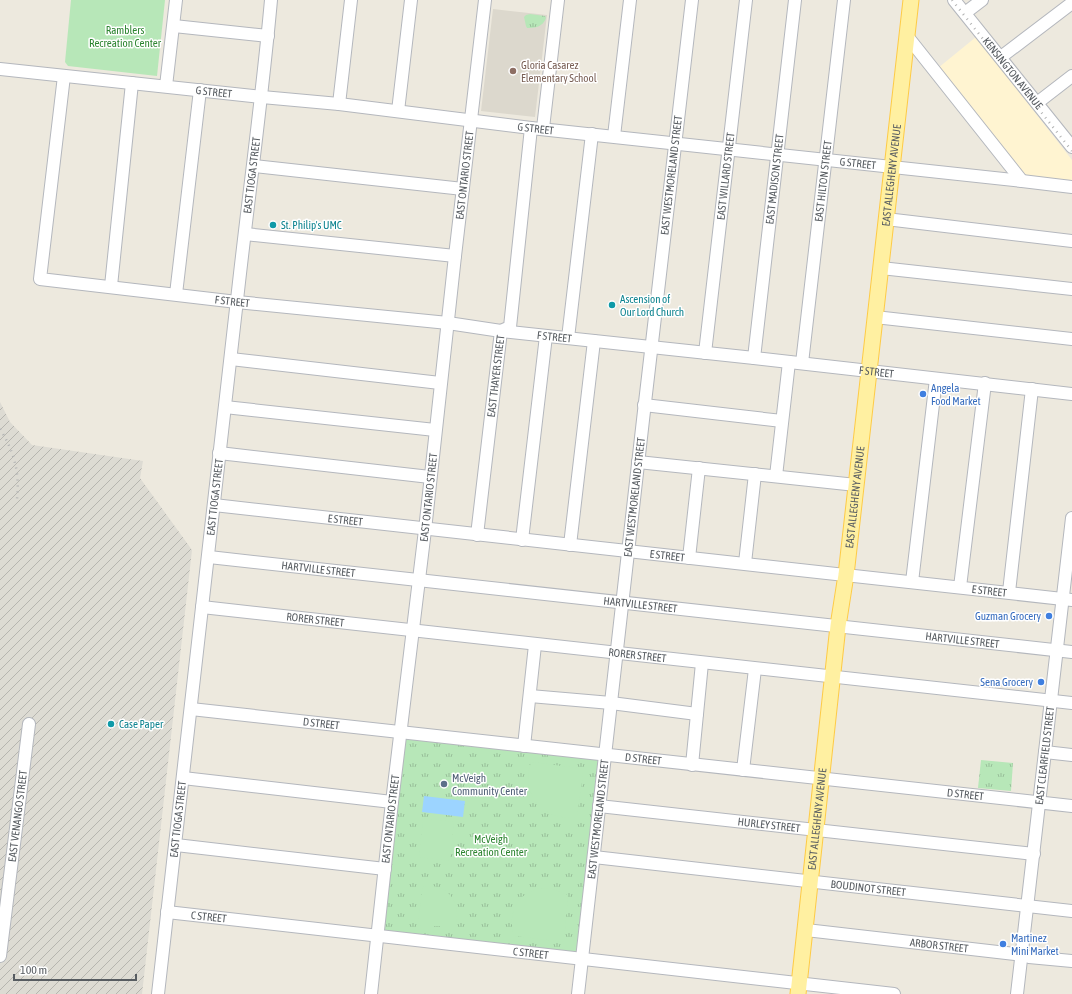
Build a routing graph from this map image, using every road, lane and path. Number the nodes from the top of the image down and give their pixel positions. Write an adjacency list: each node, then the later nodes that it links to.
1 (176, 0): 19 (street)
2 (271, 0): 20 (street, EAST TIOGA STREET)
3 (351, 0): 31 (street)
4 (411, 0): 32 (street)
5 (485, 0): 33 (street, EAST ONTARIO STREET)
6 (558, 0): 34 (street, EAST THAYER STREET)
7 (630, 0): 36 (street)
8 (692, 0): 37 (street, EAST WESTMORELAND STREET)
9 (746, 0): 39 (street, EAST WILLARD STREET)
10 (795, 0): 40 (street, EAST MADISON STREET)
11 (844, 0): 41 (street, EAST HILTON STREET)
12 (911, 0): 18 (main road, EAST ALLEGHENY AVENUE)
13 (918, 0): 18 (main road)
14 (954, 0): 17 (street, KENSINGTON AVENUE)
15 (982, 0): 17 (street)
16 (1072, 3): 22 (street)
17 (965, 13): 22 (street, KENSINGTON AVENUE)
18 (909, 19): 21 (main road, EAST ALLEGHENY AVENUE)
19 (174, 26): 20 (street); 27 (street)
20 (268, 36): 29 (street, EAST TIOGA STREET)
21 (907, 36): 43 (main road, EAST ALLEGHENY AVENUE); 44 (street)
22 (1001, 57): 30 (street, KENSINGTON AVENUE)
23 (0, 69): 24 (street, G STREET)
24 (64, 76): 26 (street, G STREET); 52 (street, F STREET)
25 (1072, 76): 30 (street)
26 (132, 83): 27 (street, G STREET); 52 (street)
27 (166, 86): 28 (street, G STREET)
28 (200, 90): 29 (street, G STREET); 54 (street)
29 (262, 97): 31 (street, G STREET); 42 (street, EAST TIOGA STREET)
30 (1037, 103): 38 (street, KENSINGTON AVENUE)
31 (339, 104): 32 (street, G STREET)
32 (398, 111): 33 (street, G STREET)
33 (471, 120): 34 (street, G STREET); 46 (street, EAST ONTARIO STREET)
34 (537, 128): 35 (street, G STREET); 58 (street, EAST THAYER STREET)
35 (592, 134): 36 (street, G STREET); 60 (street)
36 (614, 136): 37 (street, G STREET)
37 (675, 142): 39 (street, G STREET); 63 (street, EAST WESTMORELAND STREET)
38 (1072, 147)
39 (730, 149): 40 (street, G STREET); 64 (street, EAST WILLARD STREET)
40 (777, 154): 41 (street, G STREET); 65 (street, EAST MADISON STREET)
41 (826, 159): 43 (street, G STREET); 68 (street, EAST HILTON STREET)
42 (254, 166): 46 (street); 48 (street, EAST TIOGA STREET)
43 (893, 167): 44 (street, G STREET); 47 (main road, EAST ALLEGHENY AVENUE)
44 (1022, 181): 45 (street, G STREET)
45 (1072, 187)
46 (463, 189): 50 (street, EAST ONTARIO STREET)
47 (886, 219): 49 (street); 51 (main road, EAST ALLEGHENY AVENUE)
48 (245, 234): 50 (street); 55 (street, EAST TIOGA STREET)
49 (1072, 241)
50 (454, 256): 57 (street, EAST ONTARIO STREET)
51 (881, 268): 53 (street); 56 (main road, EAST ALLEGHENY AVENUE)
52 (110, 286): 54 (street, F STREET)
53 (1072, 289)
54 (176, 294): 55 (street, F STREET)
55 (237, 302): 57 (street, F STREET); 66 (street, EAST TIOGA STREET)
56 (875, 317): 61 (street); 69 (main road, EAST ALLEGHENY AVENUE)
57 (448, 323): 58 (street, F STREET); 71 (street, EAST ONTARIO STREET)
58 (501, 331): 59 (street, F STREET); 89 (street, EAST THAYER STREET)
59 (546, 336): 60 (street, F STREET); 90 (street)
60 (568, 338): 62 (street, F STREET)
61 (1072, 339)
62 (594, 341): 63 (street, F STREET); 91 (street)
63 (651, 347): 64 (street, F STREET); 75 (street, EAST WESTMORELAND STREET)
64 (705, 353): 65 (street, F STREET)
65 (754, 358): 67 (street, F STREET)
66 (231, 359): 71 (street); 76 (street, EAST TIOGA STREET)
67 (789, 362): 68 (street, F STREET); 77 (street)
68 (802, 364): 69 (street, F STREET)
69 (869, 370): 70 (street, F STREET); 85 (main road, EAST ALLEGHENY AVENUE)
70 (936, 379): 72 (street, F STREET); 98 (street)
71 (440, 383): 78 (street, EAST ONTARIO STREET)
72 (984, 384): 73 (street, F STREET); 99 (street)
73 (1032, 389): 74 (street, F STREET); 100 (street)
74 (1072, 394)
75 (644, 405): 77 (street); 80 (street, EAST WESTMORELAND STREET)
76 (225, 407): 78 (street); 79 (street, EAST TIOGA STREET)
77 (782, 421): 83 (street)
78 (435, 430): 84 (street, EAST ONTARIO STREET)
79 (220, 453): 84 (street); 86 (street, EAST TIOGA STREET)
80 (638, 462): 81 (street); 92 (street, EAST WESTMORELAND STREET)
81 (699, 468): 82 (street); 94 (street)
82 (755, 474): 83 (street); 95 (street)
83 (776, 476): 85 (street)
84 (430, 477): 88 (street, EAST ONTARIO STREET)
85 (856, 485): 96 (main road, EAST ALLEGHENY AVENUE)
86 (214, 505): 88 (street, E STREET); 93 (street, EAST TIOGA STREET)
87 (1072, 518): 101 (street, EAST CLEARFIELD STREET)
88 (425, 530): 89 (street, E STREET); 97 (street, EAST ONTARIO STREET)
89 (477, 535): 90 (street, E STREET)
90 (522, 540): 91 (street, E STREET)
91 (570, 545): 92 (street, E STREET)
92 (628, 551): 94 (street, E STREET); 102 (street, EAST WESTMORELAND STREET)
93 (209, 557): 97 (street, HARTVILLE STREET); 103 (street, EAST TIOGA STREET)
94 (689, 558): 95 (street, E STREET)
95 (745, 563): 96 (street, E STREET)
96 (846, 575): 98 (street, E STREET); 104 (main road, EAST ALLEGHENY AVENUE)
97 (418, 580): 102 (street, HARTVILLE STREET); 105 (street, EAST ONTARIO STREET)
98 (912, 582): 99 (street, E STREET)
99 (960, 588): 100 (street, E STREET)
100 (1009, 592): 101 (street, E STREET)
101 (1067, 599): 107 (street, EAST CLEARFIELD STREET)
102 (621, 602): 104 (street, HARTVILLE STREET); 109 (street, EAST WESTMORELAND STREET)
103 (202, 607): 105 (street, RORER STREET); 117 (street, EAST TIOGA STREET)
104 (838, 626): 107 (street, HARTVILLE STREET); 112 (main road, EAST ALLEGHENY AVENUE)
105 (413, 631): 106 (street, RORER STREET); 120 (street, EAST ONTARIO STREET)
106 (535, 645): 109 (street, RORER STREET); 113 (street)
107 (1056, 650): 108 (street, HARTVILLE STREET); 114 (street, EAST CLEARFIELD STREET)
108 (1072, 652)
109 (616, 653): 110 (street, RORER STREET); 115 (street, EAST WESTMORELAND STREET)
110 (702, 663): 111 (street, RORER STREET); 118 (street)
111 (755, 669): 112 (street, RORER STREET); 126 (street)
112 (833, 676): 114 (street, RORER STREET); 128 (main road, EAST ALLEGHENY AVENUE)
113 (530, 696): 115 (street); 121 (street)
114 (1051, 701): 116 (street, RORER STREET); 122 (street, EAST CLEARFIELD STREET)
115 (611, 703): 118 (street); 123 (street, EAST WESTMORELAND STREET)
116 (1072, 703)
117 (191, 709): 120 (street, D STREET); 127 (street, EAST TIOGA STREET)
118 (697, 714): 125 (street)
119 (29, 724): 145 (street, EAST VENANGO STREET)
120 (400, 732): 121 (street, D STREET); 129 (street, EAST ONTARIO STREET)
121 (524, 746): 123 (street, D STREET)
122 (1045, 752): 124 (street); 130 (street, EAST CLEARFIELD STREET)
123 (605, 755): 125 (street, D STREET); 131 (street, EAST WESTMORELAND STREET)
124 (1072, 755)
125 (692, 765): 126 (street, D STREET)
126 (743, 770): 128 (street, D STREET)
127 (184, 778): 129 (street); 134 (street, EAST TIOGA STREET)
128 (822, 778): 130 (street, D STREET); 133 (main road, EAST ALLEGHENY AVENUE)
129 (392, 802): 137 (street, EAST ONTARIO STREET)
130 (1039, 803): 132 (street, D STREET); 135 (street, EAST CLEARFIELD STREET)
131 (599, 806): 133 (street, HURLEY STREET); 136 (street, EAST WESTMORELAND STREET)
132 (1072, 806)
133 (816, 829): 135 (street, HURLEY STREET); 138 (main road, EAST ALLEGHENY AVENUE)
134 (176, 845): 137 (street); 141 (street, EAST TIOGA STREET)
135 (1034, 854): 139 (street, EAST CLEARFIELD STREET)
136 (594, 857): 138 (street, BOUDINOT STREET); 146 (street, EAST WESTMORELAND STREET)
137 (385, 869): 143 (street, EAST ONTARIO STREET)
138 (810, 881): 139 (street, BOUDINOT STREET); 142 (main road, EAST ALLEGHENY AVENUE)
139 (1028, 905): 140 (street, BOUDINOT STREET); 144 (street, EAST CLEARFIELD STREET)
140 (1072, 910)
141 (167, 912): 143 (street, C STREET); 149 (street, EAST TIOGA STREET)
142 (806, 930): 144 (street, ARBOR STREET); 148 (main road, EAST ALLEGHENY AVENUE)
143 (378, 936): 146 (street, C STREET); 150 (street, EAST ONTARIO STREET)
144 (1022, 955): 147 (street, ARBOR STREET); 153 (street, EAST CLEARFIELD STREET)
145 (0, 956)
146 (582, 959): 148 (street, C STREET); 151 (street, EAST WESTMORELAND STREET)
147 (1072, 962)
148 (799, 988): 152 (street, C STREET)
149 (158, 994)
150 (371, 994)
151 (578, 994)
152 (894, 994)
153 (1017, 994)

